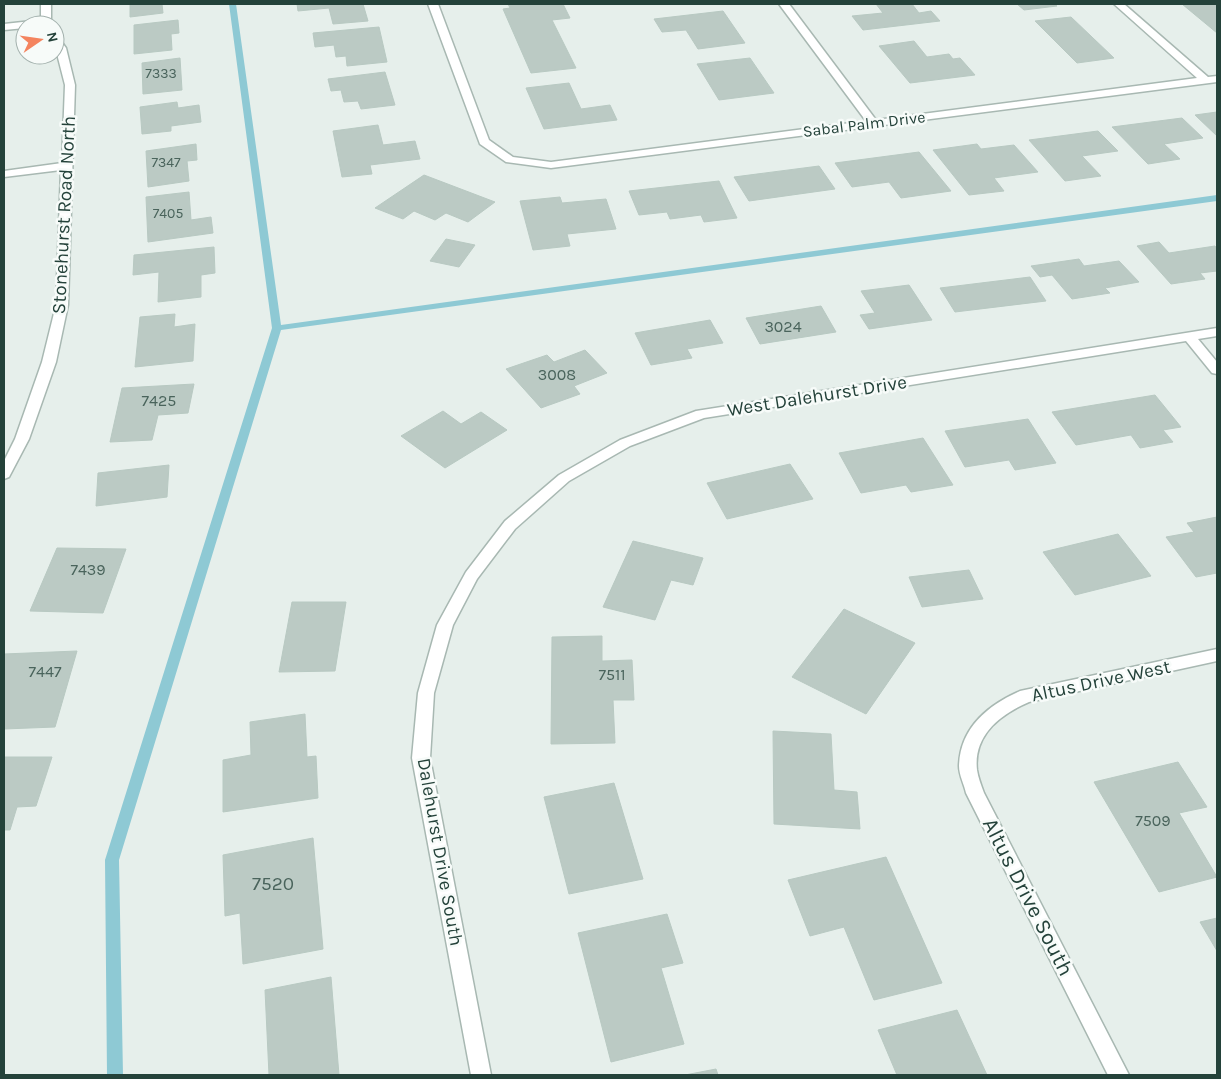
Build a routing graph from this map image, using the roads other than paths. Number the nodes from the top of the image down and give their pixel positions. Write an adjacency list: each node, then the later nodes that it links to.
1 (433, 4): 7 (street, Sabal Palm Drive)
2 (784, 4): 7 (street)
3 (1119, 4): 6 (street)
4 (65, 65): 8 (street, Stonehurst Road North)
5 (1217, 79): 6 (street, Sabal Palm Drive)
6 (1205, 80): 7 (street, Sabal Palm Drive)
7 (873, 122)
8 (68, 166): 9 (street); 13 (street, Stonehurst Road North)
9 (4, 174)
10 (1217, 332): 11 (street, West Dalehurst Drive)
11 (1190, 337): 12 (street); 14 (street, West Dalehurst Drive)
12 (1217, 370)
13 (4, 474)
14 (471, 576): 17 (street, Dalehurst Drive South)
15 (1217, 655): 16 (street, Altus Drive West)
16 (989, 717): 18 (street, Altus Drive South)
17 (481, 1075)
18 (1119, 1075)

